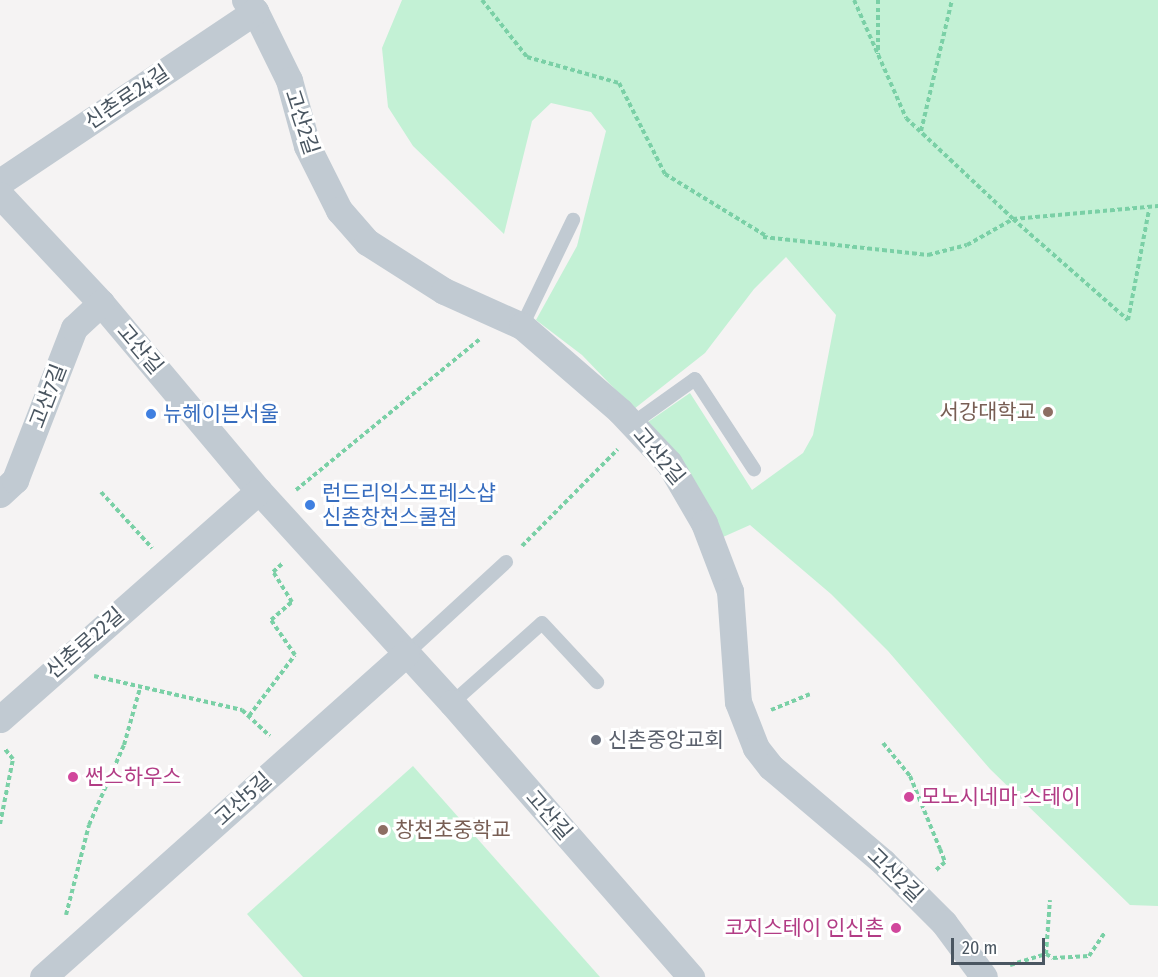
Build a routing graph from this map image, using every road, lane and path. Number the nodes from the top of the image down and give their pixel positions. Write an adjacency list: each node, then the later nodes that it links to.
1 (482, 0): 12 (path)
2 (854, 0): 6 (path)
3 (878, 0): 6 (path)
4 (952, 0): 7 (path)
5 (250, 6): 8 (street, 신촌로24길); 15 (street, 고산2길)
6 (879, 58): 7 (path)
7 (921, 132): 12 (path)
8 (0, 182)
9 (0, 195): 14 (street, 고산길)
10 (1158, 206): 11 (path)
11 (1149, 210): 12 (path); 12 (path)
12 (1013, 219)
13 (573, 220): 15 (lane)
14 (102, 303): 18 (street, 고산7길); 20 (street, 고산길)
15 (514, 322): 16 (street, 고산2길); 20 (path)
16 (629, 433): 17 (lane); 22 (path); 45 (street, 고산2길)
17 (754, 469)
18 (5, 480)
19 (101, 492): 23 (path)
20 (267, 500): 21 (street, 고산길); 23 (street, 신촌로22길)
21 (306, 543): 24 (street, 고산길); 31 (path)
22 (506, 562): 24 (lane)
23 (171, 568): 25 (street, 신촌로22길)
24 (406, 654): 30 (street, 고산길); 35 (street, 고산5길)
25 (63, 662): 27 (path); 32 (street, 신촌로22길)
26 (597, 682): 30 (lane)
27 (140, 688): 31 (path); 40 (path)
28 (810, 694): 29 (path)
29 (789, 700)
30 (452, 703): 44 (street, 고산길)
31 (249, 716): 35 (path)
32 (0, 719)
33 (0, 743): 36 (path)
34 (883, 743): 37 (path)
35 (288, 758): 40 (street, 고산5길)
36 (0, 824)
37 (923, 872)
38 (1050, 900): 41 (path)
39 (1105, 932): 41 (path)
40 (80, 944): 43 (street, 고산5길)
41 (1046, 954): 42 (path)
42 (1024, 958)
43 (43, 977)
44 (691, 977)
45 (984, 977)

